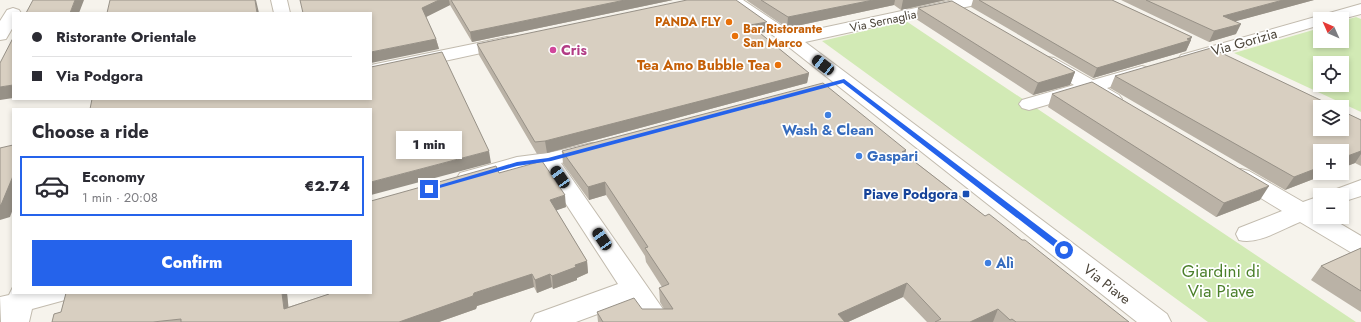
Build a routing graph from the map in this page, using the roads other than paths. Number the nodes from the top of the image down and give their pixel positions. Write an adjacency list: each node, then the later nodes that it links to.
1 (21, 0): 7 (street)
2 (279, 0): 8 (street)
3 (732, 0): 14 (street, Via Piave)
4 (940, 5): 6 (street); 14 (street, Via Sernaglia)
5 (1361, 8): 9 (street)
6 (974, 9)
7 (14, 12)
8 (282, 12)
9 (1348, 12)
10 (12, 15): 12 (street)
11 (1313, 23): 17 (street, Via Gorizia)
12 (0, 35)
13 (519, 39): 18 (street)
14 (791, 40): 19 (street, Via Piave)
15 (1190, 41): 17 (street)
16 (1035, 54): 20 (street)
17 (1225, 54): 20 (street, Via Gorizia)
18 (372, 71)
19 (844, 81): 21 (street); 38 (street, Via Piave)
20 (1090, 86): 22 (street, Via Gorizia); 23 (street)
21 (823, 87)
22 (1029, 104)
23 (1131, 111)
24 (610, 144): 25 (street)
25 (548, 160): 27 (street); 33 (street)
26 (1226, 167): 30 (street)
27 (448, 183)
28 (1361, 187): 29 (street)
29 (1349, 192)
30 (1311, 208): 31 (street); 32 (street)
31 (1248, 234)
32 (1361, 247)
33 (636, 288): 36 (street); 37 (street)
34 (52, 294): 35 (street)
35 (14, 306)
36 (545, 322)
37 (658, 322)
38 (1157, 322)

